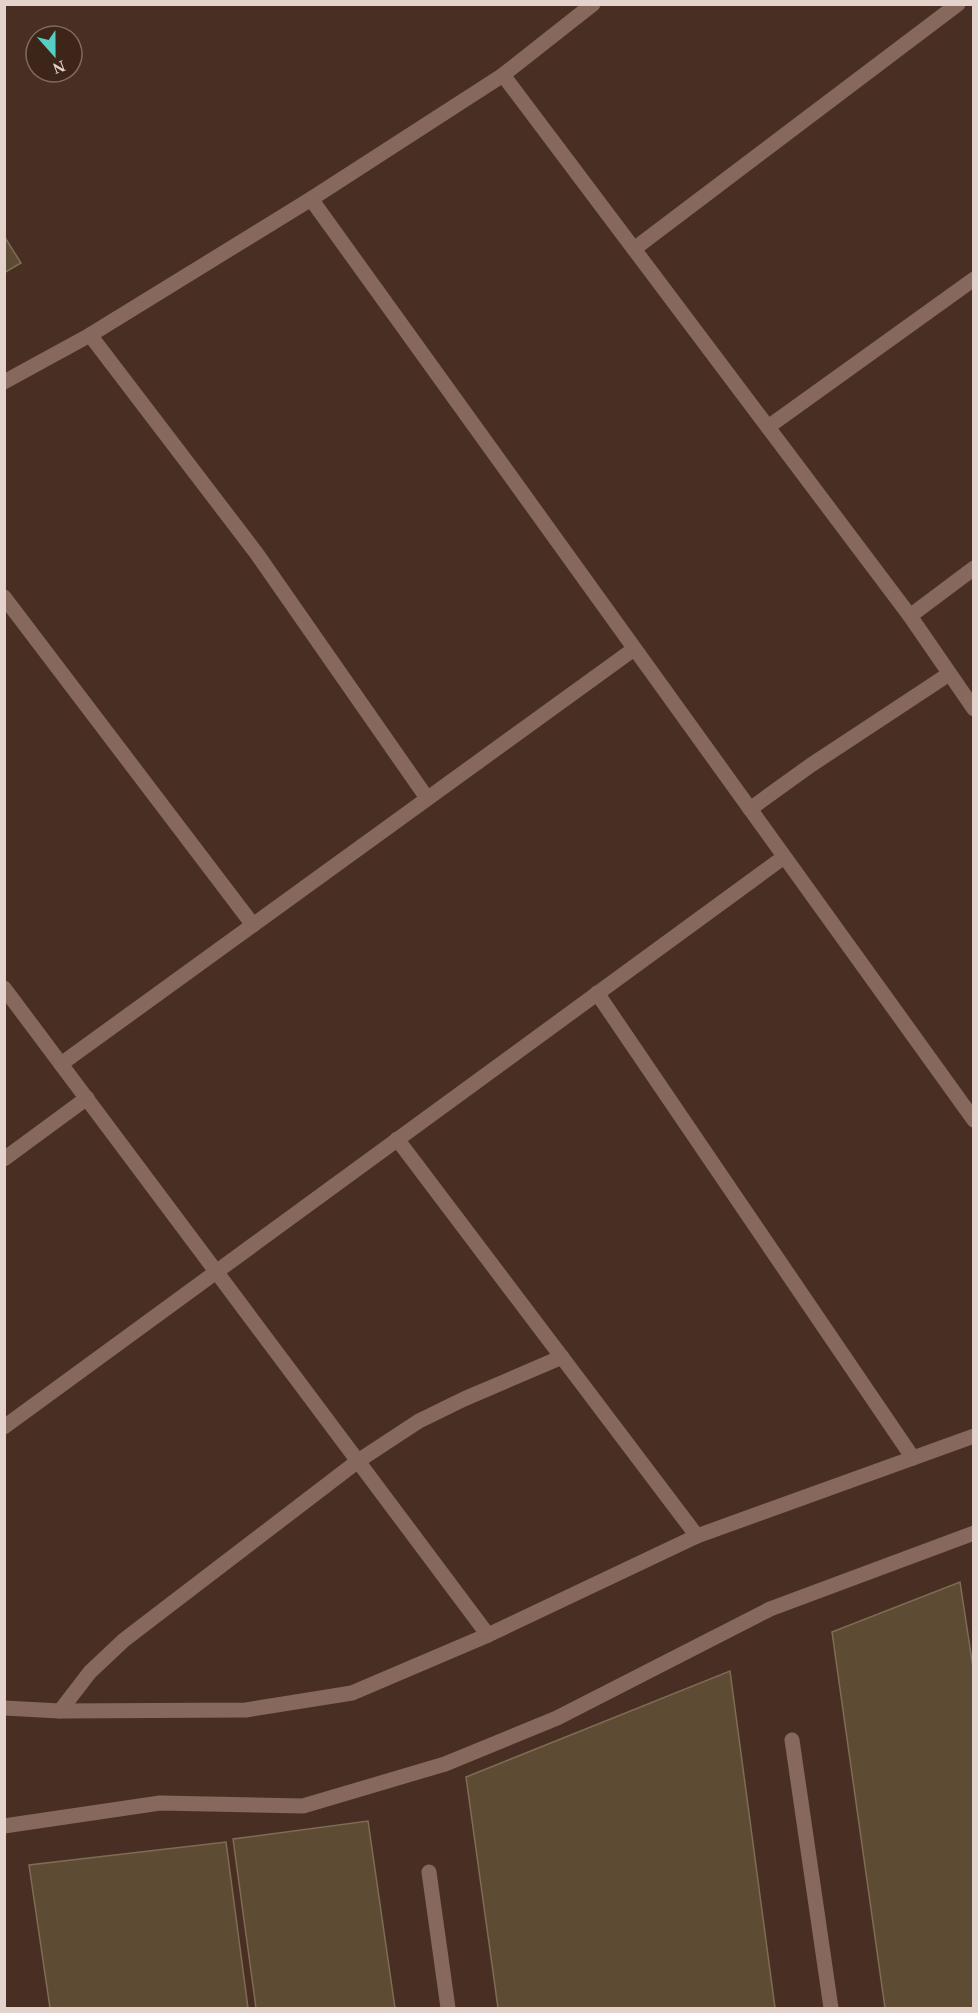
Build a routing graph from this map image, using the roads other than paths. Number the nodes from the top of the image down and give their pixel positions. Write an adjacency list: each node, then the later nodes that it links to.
1 (593, 4): 3 (street)
2 (958, 4): 5 (street)
3 (502, 75): 4 (street); 5 (street)
4 (311, 199): 7 (street); 13 (street)
5 (634, 249): 9 (street)
6 (974, 279): 9 (street)
7 (90, 335): 8 (street); 16 (street)
8 (4, 382)
9 (768, 427): 12 (street)
10 (974, 568): 12 (street)
11 (4, 597): 19 (street)
12 (910, 616): 14 (street)
13 (634, 649): 16 (street); 17 (street)
14 (949, 674): 15 (street); 17 (street)
15 (974, 710)
16 (427, 798): 19 (street)
17 (750, 809): 18 (street)
18 (784, 857): 21 (street); 24 (street)
19 (253, 925): 22 (street)
20 (4, 988): 22 (street)
21 (597, 993): 25 (street); 31 (street)
22 (61, 1064): 23 (street)
23 (87, 1098): 26 (street); 27 (street)
24 (974, 1120)
25 (397, 1140): 27 (street); 28 (street)
26 (4, 1159)
27 (216, 1272): 29 (street); 32 (street)
28 (562, 1357): 32 (street); 34 (street)
29 (4, 1427)
30 (974, 1437): 31 (street)
31 (913, 1458): 34 (street)
32 (358, 1461): 35 (street); 37 (street)
33 (974, 1533): 39 (street)
34 (697, 1536): 35 (street)
35 (488, 1635): 37 (street)
36 (4, 1708): 37 (street)
37 (60, 1711)
38 (792, 1740): 42 (street)
39 (4, 1826)
40 (429, 1872): 41 (street)
41 (448, 2008)
42 (831, 2008)

